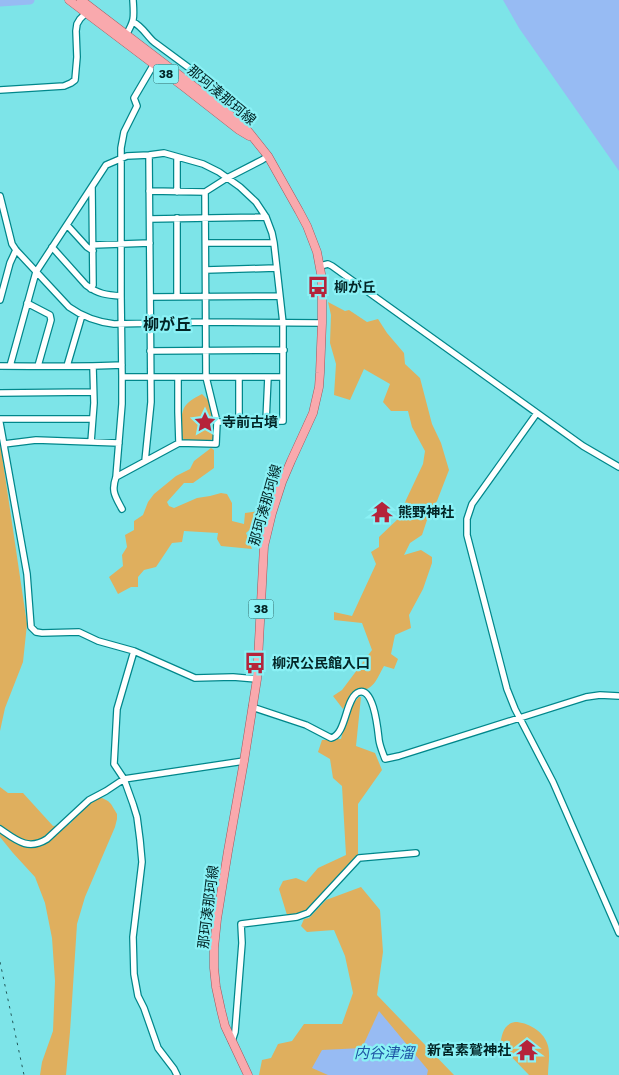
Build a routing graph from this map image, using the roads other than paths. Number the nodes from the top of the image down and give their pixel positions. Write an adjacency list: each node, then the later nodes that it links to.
1 (69, 0): 4 (main road, 那珂湊那珂線 / 38)
2 (80, 0): 6 (main road, 那珂湊那珂線 / 38)
3 (133, 0): 5 (street)
4 (84, 12): 7 (main road, 那珂湊那珂線 / 38); 8 (street)
5 (134, 22): 6 (street); 9 (street)
6 (126, 35): 9 (main road, 那珂湊那珂線 / 38)
7 (154, 64): 10 (main road, 那珂湊那珂線 / 38); 14 (street)
8 (0, 90)
9 (224, 110): 10 (main road, 那珂湊那珂線 / 38)
10 (251, 136): 12 (main road, 那珂湊那珂線 / 38)
11 (149, 155): 13 (street); 14 (street); 17 (street)
12 (268, 156): 15 (street); 33 (main road, 那珂湊那珂線 / 38)
13 (177, 157): 15 (street); 18 (street)
14 (121, 158): 16 (street); 28 (street)
15 (228, 178): 19 (street); 21 (street)
16 (92, 187): 25 (street); 31 (street)
17 (149, 192): 18 (street); 24 (street)
18 (177, 192): 19 (street)
19 (205, 192): 22 (street)
20 (0, 196): 32 (street)
21 (266, 216): 22 (street); 27 (street)
22 (205, 217): 23 (street); 26 (street)
23 (177, 218): 24 (street); 42 (street)
24 (150, 219): 29 (street)
25 (67, 225): 30 (street); 31 (street)
26 (206, 243): 27 (street); 35 (street)
27 (274, 243): 34 (street)
28 (121, 244): 29 (street); 31 (street); 38 (street)
29 (150, 244): 41 (street)
30 (52, 247): 36 (street); 37 (street)
31 (93, 248): 37 (street)
32 (16, 250): 36 (street); 43 (street)
33 (320, 266): 48 (main road, 那珂湊那珂線 / 38); 69 (street)
34 (276, 268): 35 (street); 40 (street)
35 (206, 270): 39 (street)
36 (36, 272): 44 (street); 45 (street)
37 (91, 289): 38 (street)
38 (121, 296): 49 (street)
39 (205, 296): 40 (street); 42 (street); 46 (street)
40 (280, 296): 47 (street)
41 (151, 297): 42 (street); 50 (street)
42 (177, 297)
43 (0, 300)
44 (27, 303): 56 (street); 57 (street)
45 (82, 315): 49 (street); 58 (street)
46 (206, 322): 47 (street); 50 (street); 52 (street)
47 (283, 323): 48 (street); 51 (street)
48 (322, 323): 85 (main road, 那珂湊那珂線 / 38)
49 (122, 324): 50 (street); 54 (street)
50 (150, 324): 53 (street)
51 (284, 350): 52 (street); 64 (street)
52 (206, 351): 53 (street); 61 (street)
53 (150, 352): 65 (street)
54 (122, 365): 59 (street); 60 (street)
55 (0, 366): 56 (street)
56 (10, 366): 57 (street)
57 (38, 366): 58 (street)
58 (67, 366): 59 (street)
59 (93, 367): 67 (street)
60 (122, 377): 65 (street); 77 (street)
61 (206, 377): 62 (street); 66 (street); 73 (street)
62 (239, 377): 63 (street); 74 (street)
63 (268, 377): 64 (street); 72 (street)
64 (283, 377): 72 (street)
65 (150, 378): 66 (street); 80 (street)
66 (178, 378): 78 (street)
67 (93, 392): 68 (street); 71 (street)
68 (0, 393)
69 (537, 413): 81 (street); 88 (street)
70 (0, 419): 71 (street)
71 (92, 419): 76 (street)
72 (266, 421): 74 (street)
73 (217, 422): 74 (street); 78 (street)
74 (239, 422)
75 (0, 423): 79 (street)
76 (91, 442): 77 (street); 79 (street)
77 (119, 443): 82 (street)
78 (179, 443): 80 (street)
79 (4, 444): 84 (street)
80 (145, 461): 82 (street)
81 (619, 467)
82 (116, 477): 83 (street)
83 (122, 509)
84 (134, 651): 85 (street); 90 (street)
85 (257, 680): 87 (main road, 那珂湊那珂線 / 38)
86 (619, 696): 88 (street)
87 (252, 707): 88 (street); 89 (main road, 那珂湊那珂線 / 38)
88 (519, 718): 93 (street)
89 (244, 761): 90 (street); 94 (main road, 那珂湊那珂線 / 38)
90 (124, 779): 91 (street); 95 (street)
91 (0, 829)
92 (416, 853): 94 (street)
93 (619, 933)
94 (232, 1041): 96 (main road, 那珂湊那珂線 / 38)
95 (177, 1075)
96 (248, 1075)

